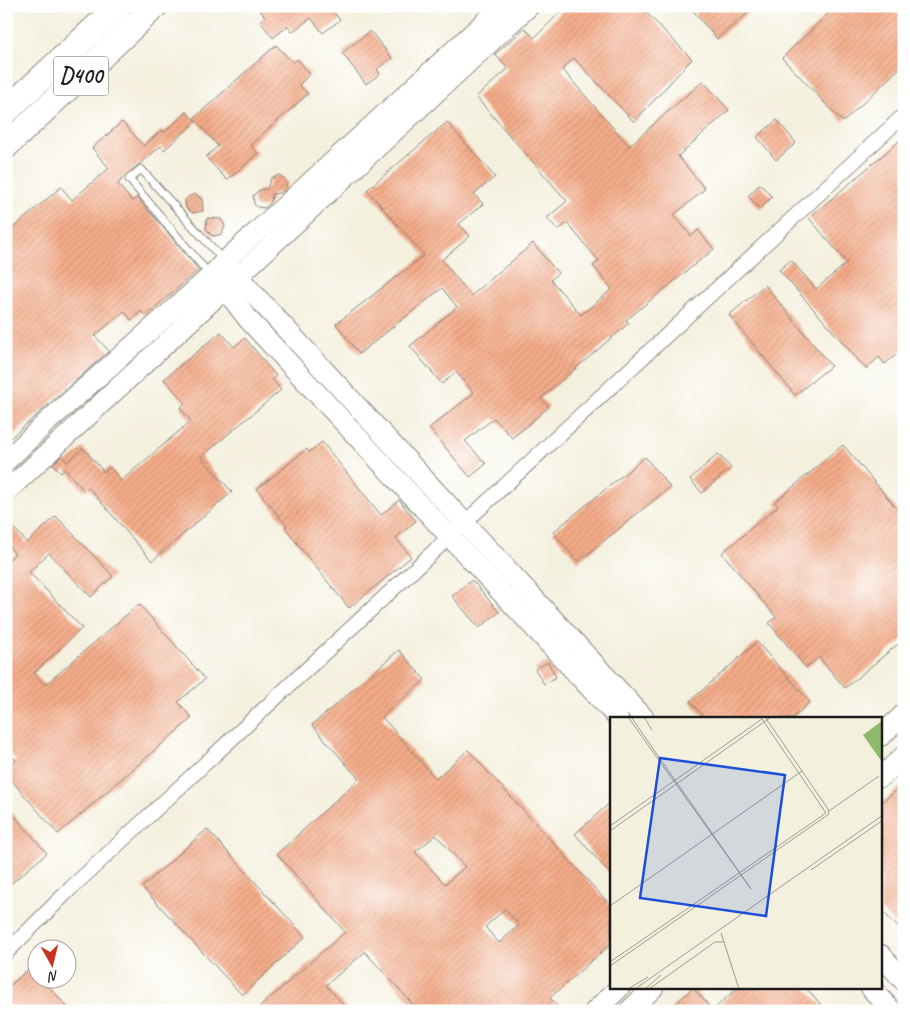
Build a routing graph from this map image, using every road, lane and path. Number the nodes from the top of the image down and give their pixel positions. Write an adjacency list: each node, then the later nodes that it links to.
1 (119, 6): 5 (highway, D400)
2 (155, 6): 7 (highway, D400)
3 (502, 6): 8 (street)
4 (529, 6): 8 (street)
5 (6, 111)
6 (904, 115): 11 (street)
7 (6, 146)
8 (224, 276): 8 (lane); 9 (street); 10 (street); 11 (street)
9 (6, 461)
10 (6, 492)
11 (456, 529): 13 (street); 14 (street); 18 (street)
12 (904, 714): 15 (street)
13 (617, 717)
14 (643, 717)
15 (882, 735)
16 (904, 756): 17 (street)
17 (882, 776)
18 (6, 953)
19 (882, 956): 20 (street)
20 (904, 981)
21 (617, 990): 24 (street)
22 (652, 990): 25 (street)
23 (873, 990): 26 (street)
24 (595, 1011)
25 (629, 1011)
26 (892, 1011)

